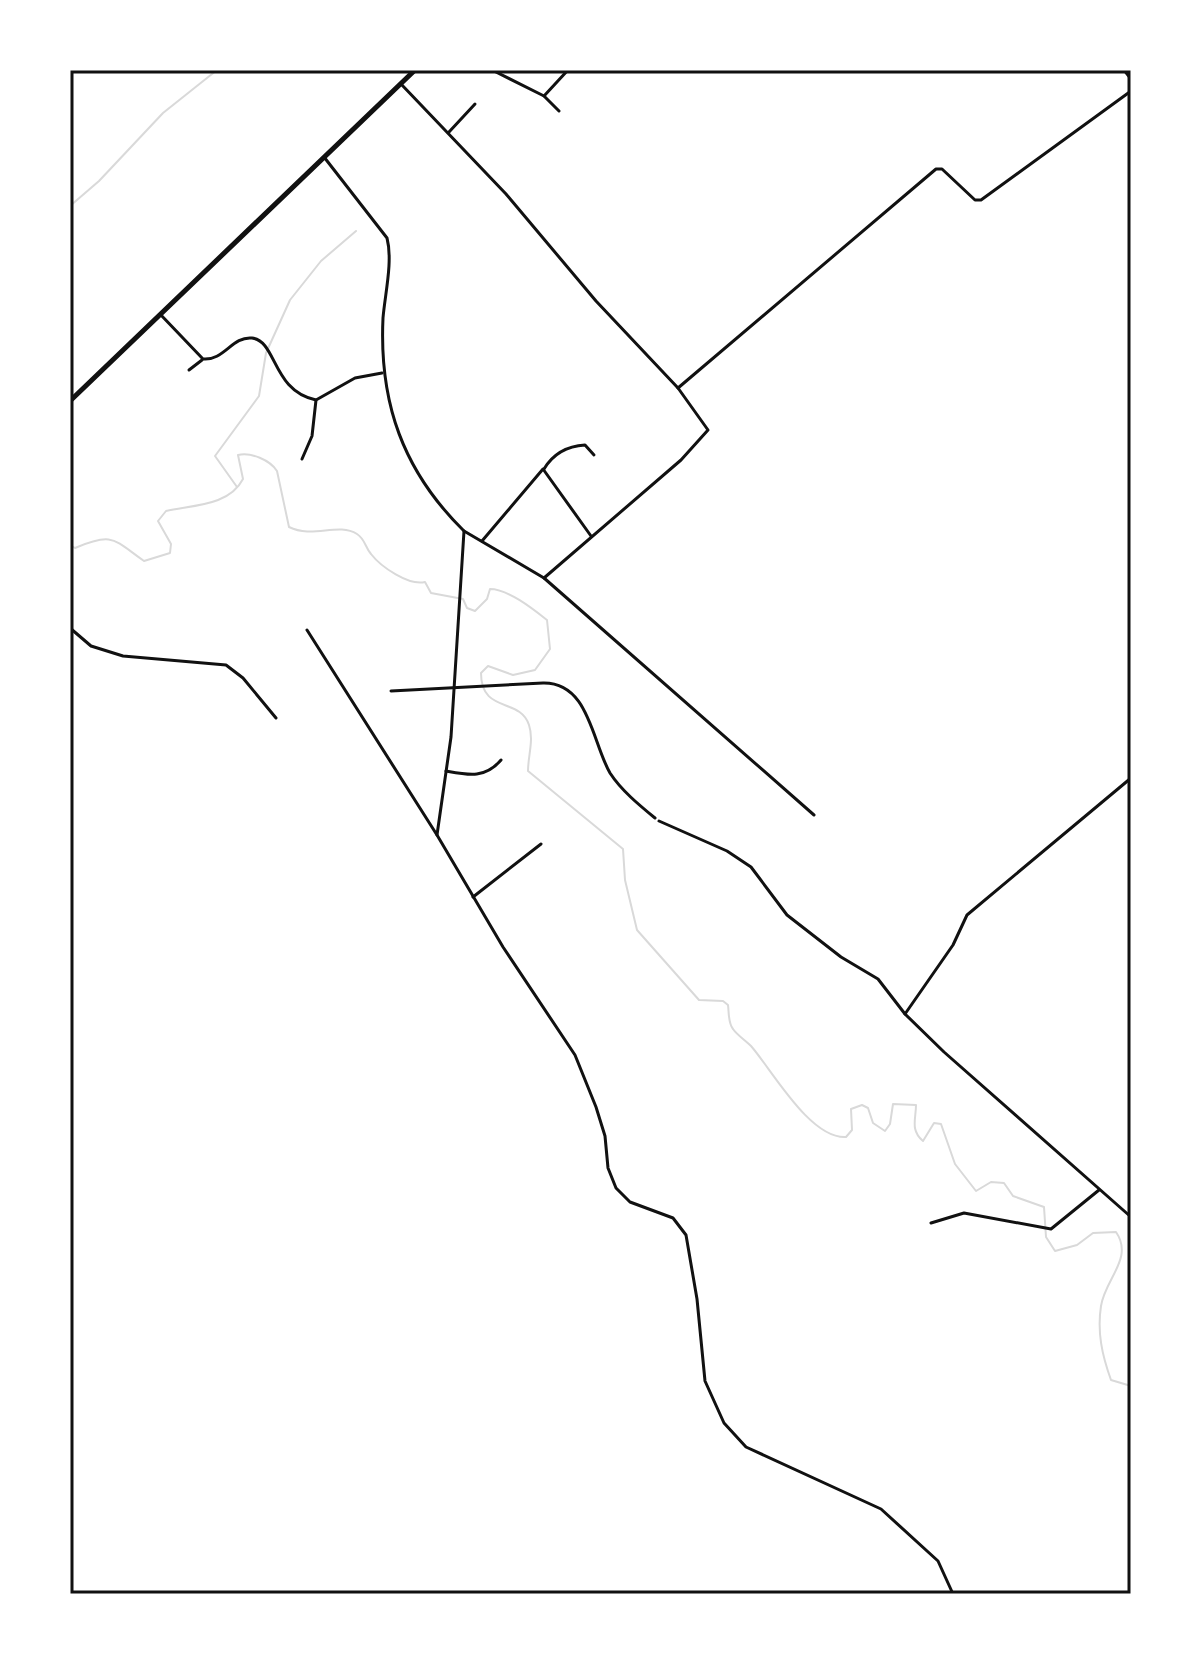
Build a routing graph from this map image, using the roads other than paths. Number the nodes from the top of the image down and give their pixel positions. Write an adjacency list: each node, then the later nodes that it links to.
1 (415, 70): 6 (highway)
2 (492, 70): 8 (street)
3 (568, 70): 8 (street)
4 (1124, 70): 5 (street)
5 (1131, 79)
6 (401, 84): 11 (street); 12 (highway)
7 (1131, 91): 17 (street)
8 (544, 96): 10 (street)
9 (475, 104): 11 (street)
10 (559, 111)
11 (449, 132): 17 (street)
12 (324, 157): 13 (highway); 16 (street)
13 (160, 314): 14 (street); 19 (highway)
14 (203, 359): 15 (street); 18 (street)
15 (189, 370)
16 (382, 373): 18 (street); 23 (street)
17 (678, 388): 24 (street)
18 (316, 400): 21 (street)
19 (70, 401)
20 (594, 455): 22 (street)
21 (302, 459)
22 (543, 469): 24 (street); 25 (street)
23 (464, 531): 25 (street); 29 (street)
24 (591, 536): 26 (street)
25 (482, 541): 26 (street)
26 (544, 578): 35 (street)
27 (70, 628): 31 (street)
28 (307, 630): 36 (street)
29 (455, 689): 30 (street); 33 (street); 39 (street)
30 (391, 691)
31 (276, 718)
32 (501, 760): 33 (street)
33 (446, 771): 36 (street)
34 (1131, 778): 39 (street)
35 (814, 815)
36 (437, 835): 38 (street)
37 (541, 844): 38 (street)
38 (473, 897): 43 (street)
39 (905, 1014): 40 (street)
40 (1099, 1190): 41 (street); 42 (street)
41 (1131, 1217)
42 (931, 1223)
43 (953, 1594)

